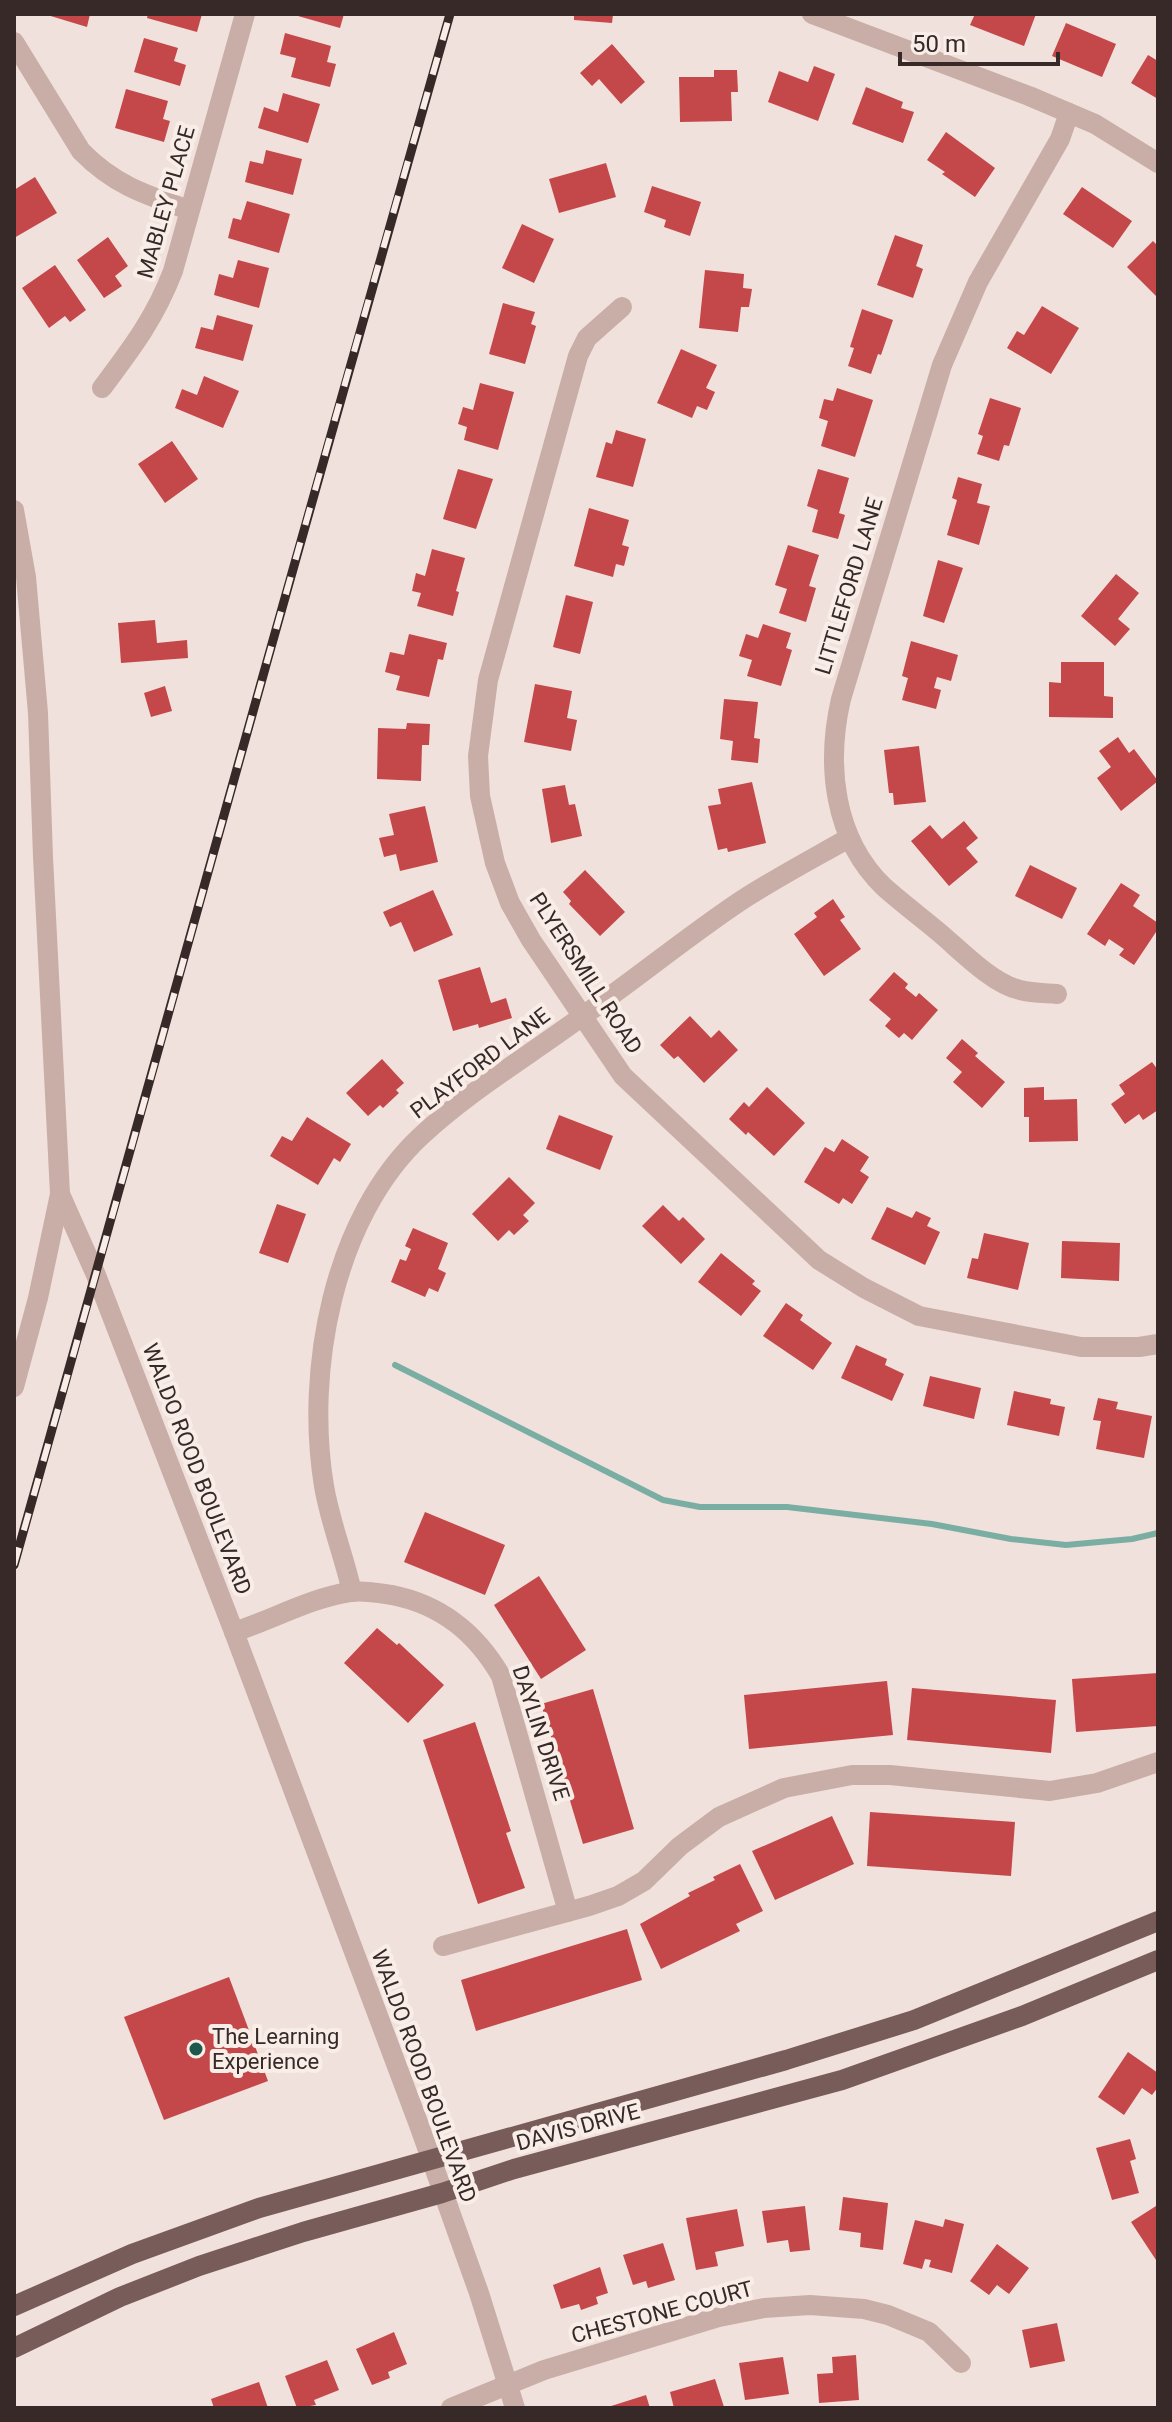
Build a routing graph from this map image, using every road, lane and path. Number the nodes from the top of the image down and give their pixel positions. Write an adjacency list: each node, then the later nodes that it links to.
1 (245, 14): 6 (street, MABLEY PLACE)
2 (812, 14): 4 (street)
3 (14, 42): 6 (street)
4 (1069, 113): 5 (street); 11 (street, LITTLEFORD LANE)
5 (1158, 163)
6 (189, 210): 8 (street, MABLEY PLACE)
7 (622, 307): 13 (street, PLYERSMILL ROAD)
8 (102, 388)
9 (14, 510): 10 (street, WALDO ROOD BOULEVARD)
10 (23, 639): 14 (street, WALDO ROOD BOULEVARD)
11 (849, 838): 12 (street, LITTLEFORD LANE); 13 (street, PLAYFORD LANE)
12 (1057, 994)
13 (583, 1016): 15 (street, PLYERSMILL ROAD); 17 (street, PLAYFORD LANE)
14 (60, 1194): 16 (street); 18 (street, WALDO ROOD BOULEVARD)
15 (1158, 1344)
16 (14, 1387)
17 (352, 1592): 18 (street, DAYLIN DRIVE); 20 (street, DAYLIN DRIVE)
18 (234, 1632): 24 (street, WALDO ROOD BOULEVARD)
19 (1158, 1762): 20 (street)
20 (568, 1912): 22 (street)
21 (1158, 1921): 24 (main road, DAVIS DRIVE)
22 (443, 1946)
23 (1158, 1960): 25 (main road, DAVIS DRIVE)
24 (432, 2160): 25 (street, WALDO ROOD BOULEVARD); 26 (main road, DAVIS DRIVE)
25 (442, 2193): 27 (main road, DAVIS DRIVE); 29 (street, WALDO ROOD BOULEVARD)
26 (14, 2306)
27 (14, 2348)
28 (961, 2363): 29 (street, CHESTONE COURT)
29 (508, 2385): 30 (street, CHESTONE COURT); 31 (street, WALDO ROOD BOULEVARD)
30 (451, 2408)
31 (515, 2408)

